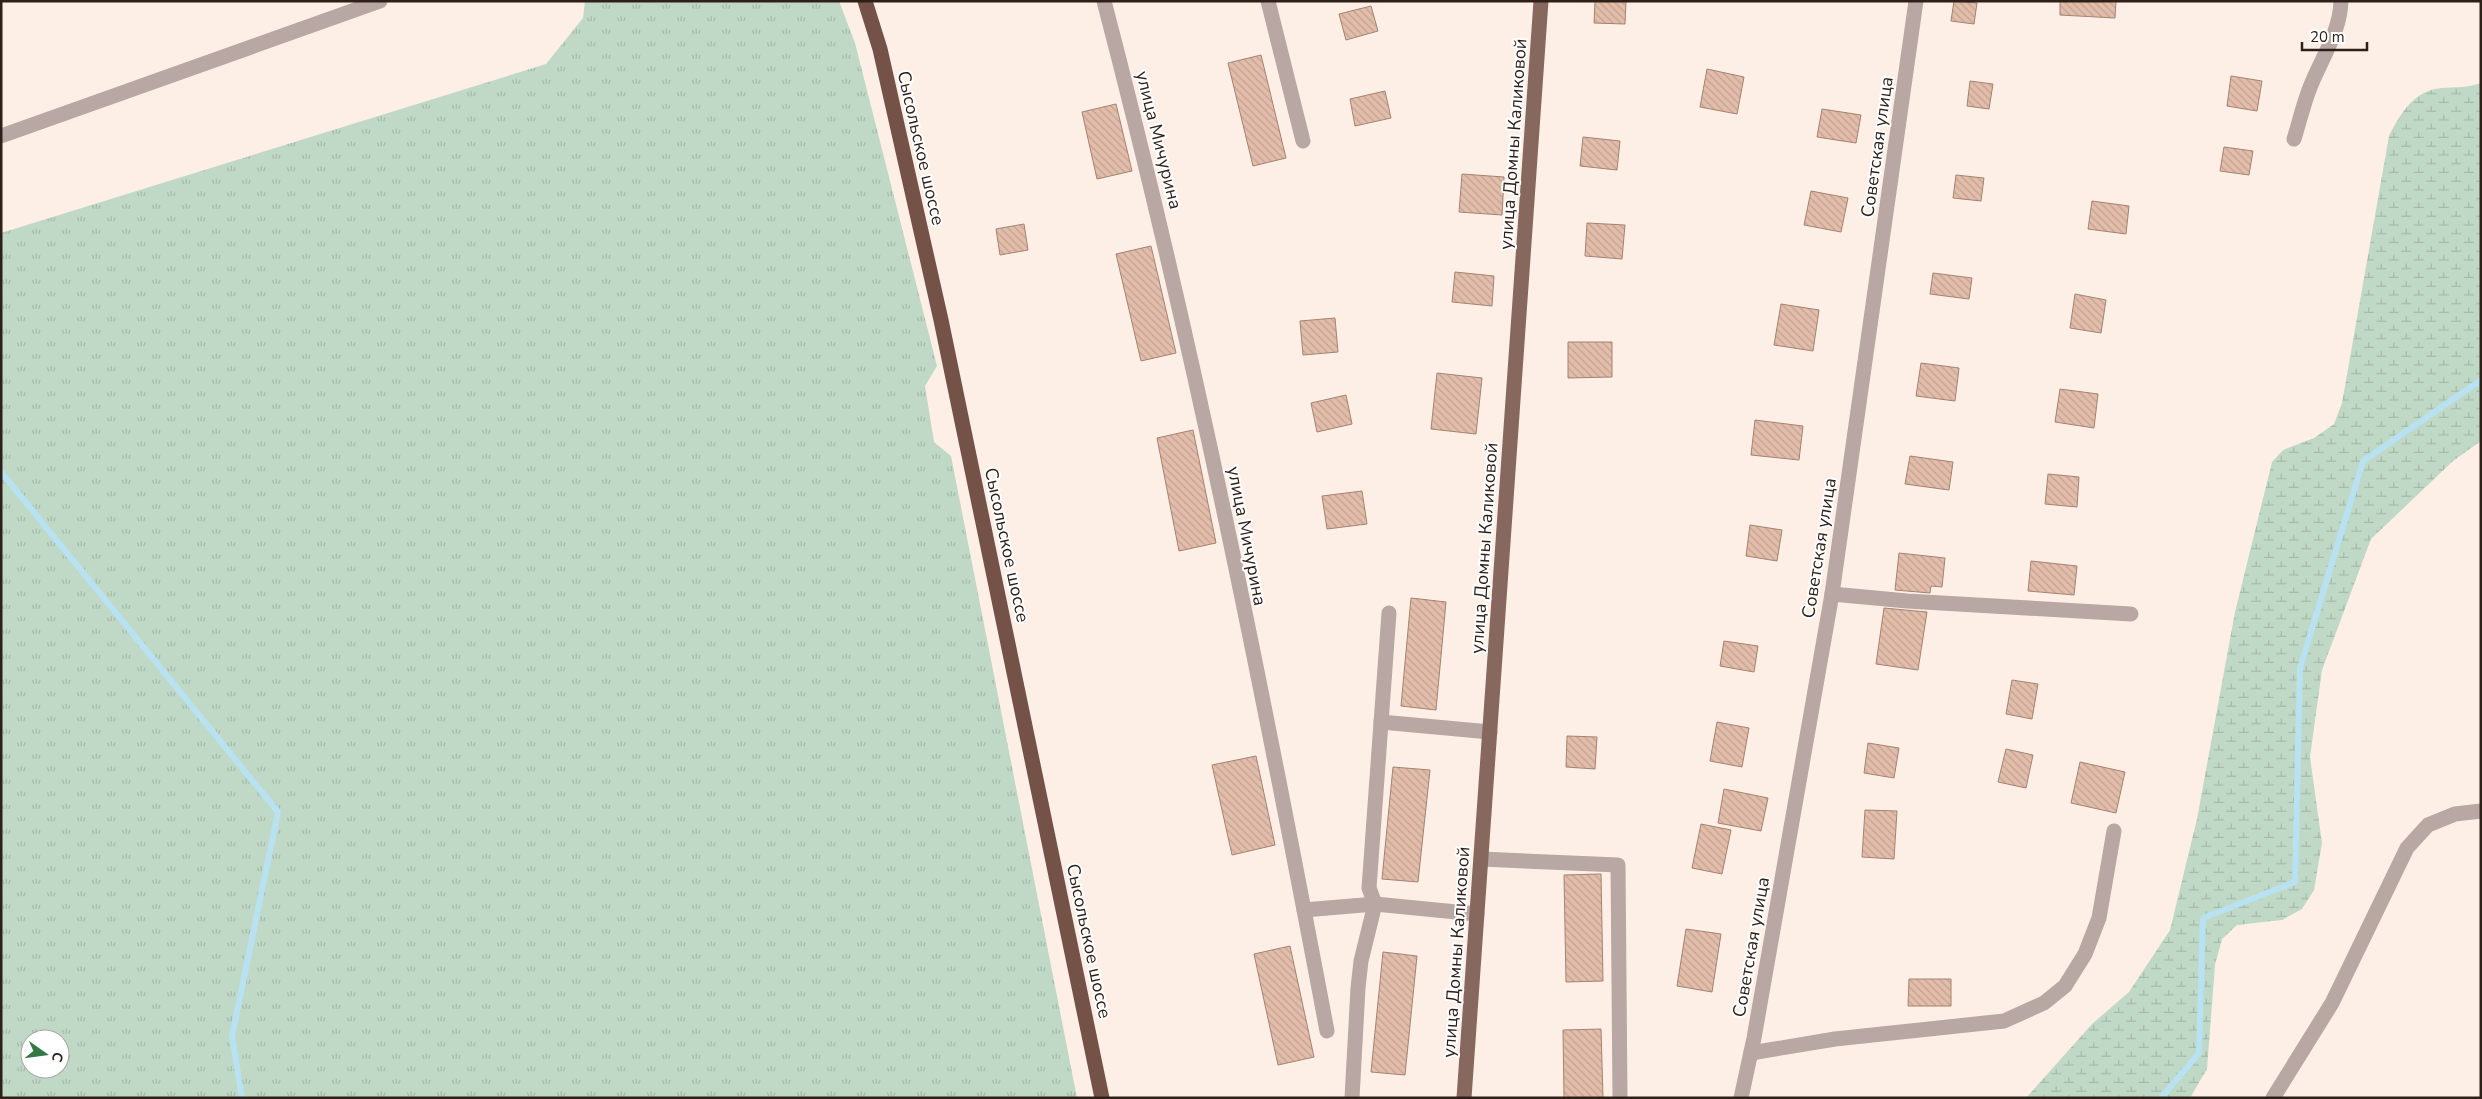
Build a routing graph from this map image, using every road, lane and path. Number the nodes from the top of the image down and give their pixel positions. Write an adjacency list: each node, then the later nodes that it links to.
1 (380, 1): 8 (street)
2 (865, 1): 24 (highway, Сысольское шоссе)
3 (1104, 1): 20 (street, улица Мичурина)
4 (1268, 1): 10 (street)
5 (1542, 1): 15 (main road, улица Домны Каликовой)
6 (1916, 1): 11 (street, Советская улица)
7 (2341, 1): 9 (street)
8 (1, 136)
9 (2294, 139)
10 (1303, 141)
11 (1832, 594): 13 (street); 23 (street, Советская улица)
12 (1389, 613): 14 (street)
13 (2132, 614)
14 (1381, 722): 15 (street); 19 (street)
15 (1490, 732): 18 (main road, улица Домны Каликовой)
16 (2481, 811): 29 (street)
17 (2114, 831): 23 (street)
18 (1481, 860): 21 (main road, улица Домны Каликовой); 27 (street)
19 (1375, 904): 20 (street); 21 (street); 25 (street)
20 (1304, 910): 22 (street, улица Мичурина)
21 (1478, 914): 26 (main road, улица Домны Каликовой)
22 (1327, 1031)
23 (1751, 1053): 28 (street, Советская улица)
24 (1102, 1098)
25 (1352, 1098)
26 (1464, 1098)
27 (1620, 1098)
28 (1741, 1098)
29 (2273, 1098)

